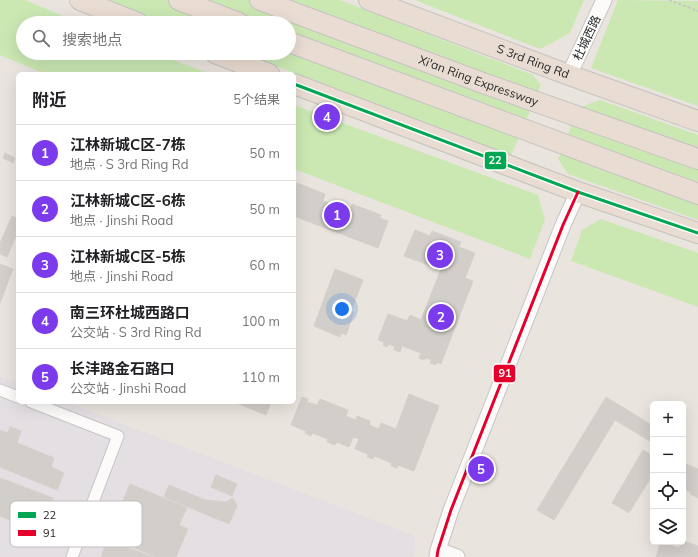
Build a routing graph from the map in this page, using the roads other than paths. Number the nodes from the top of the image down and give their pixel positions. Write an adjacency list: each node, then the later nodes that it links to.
1 (80, 0): 6 (highway)
2 (179, 0): 7 (highway)
3 (260, 0): 14 (highway, Xi'an Ring Expressway)
4 (369, 0): 11 (highway, S 3rd Ring Rd)
5 (604, 0): 11 (street, 杜城西路)
6 (120, 16)
7 (221, 16)
8 (296, 45): 16 (highway)
9 (233, 60): 10 (highway)
10 (264, 72)
11 (569, 75): 13 (highway, S 3rd Ring Rd)
12 (296, 85): 15 (highway)
13 (698, 121)
14 (698, 159)
15 (578, 192): 17 (highway); 23 (street)
16 (698, 194)
17 (698, 233)
18 (0, 390): 19 (street)
19 (16, 396)
20 (36, 404): 21 (street)
21 (93, 501)
22 (76, 547): 24 (street)
23 (438, 553): 25 (street)
24 (72, 557)
25 (457, 557)

